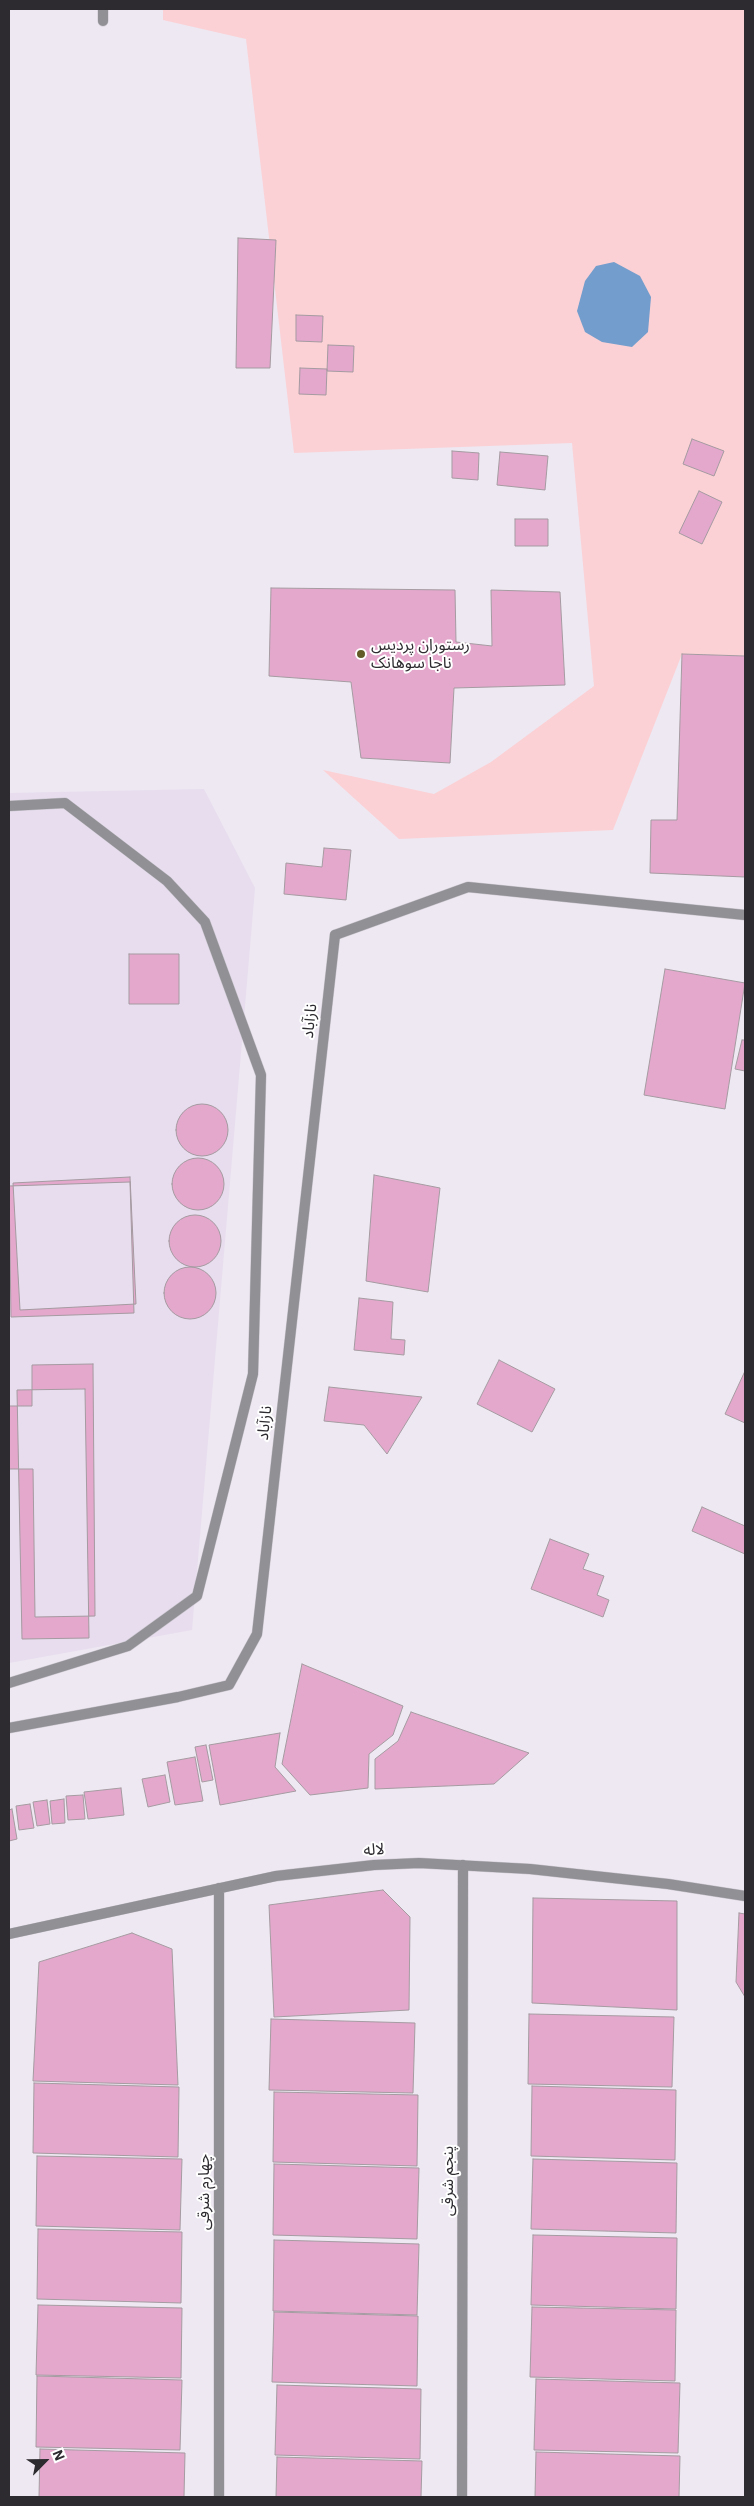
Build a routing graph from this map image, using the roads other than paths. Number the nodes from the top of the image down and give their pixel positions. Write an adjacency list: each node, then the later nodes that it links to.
1 (103, 9): 2 (street)
2 (103, 21)
3 (9, 806): 5 (street)
4 (745, 915): 6 (street, نازآباد)
5 (9, 1682)
6 (9, 1728)
7 (463, 1865): 8 (street, لاله); 9 (street, لاله); 12 (street, پنجم شرقی)
8 (219, 1888): 10 (street, لاله); 11 (street, چهارم شرقی)
9 (745, 1896)
10 (9, 1934)
11 (219, 2497)
12 (462, 2497)

